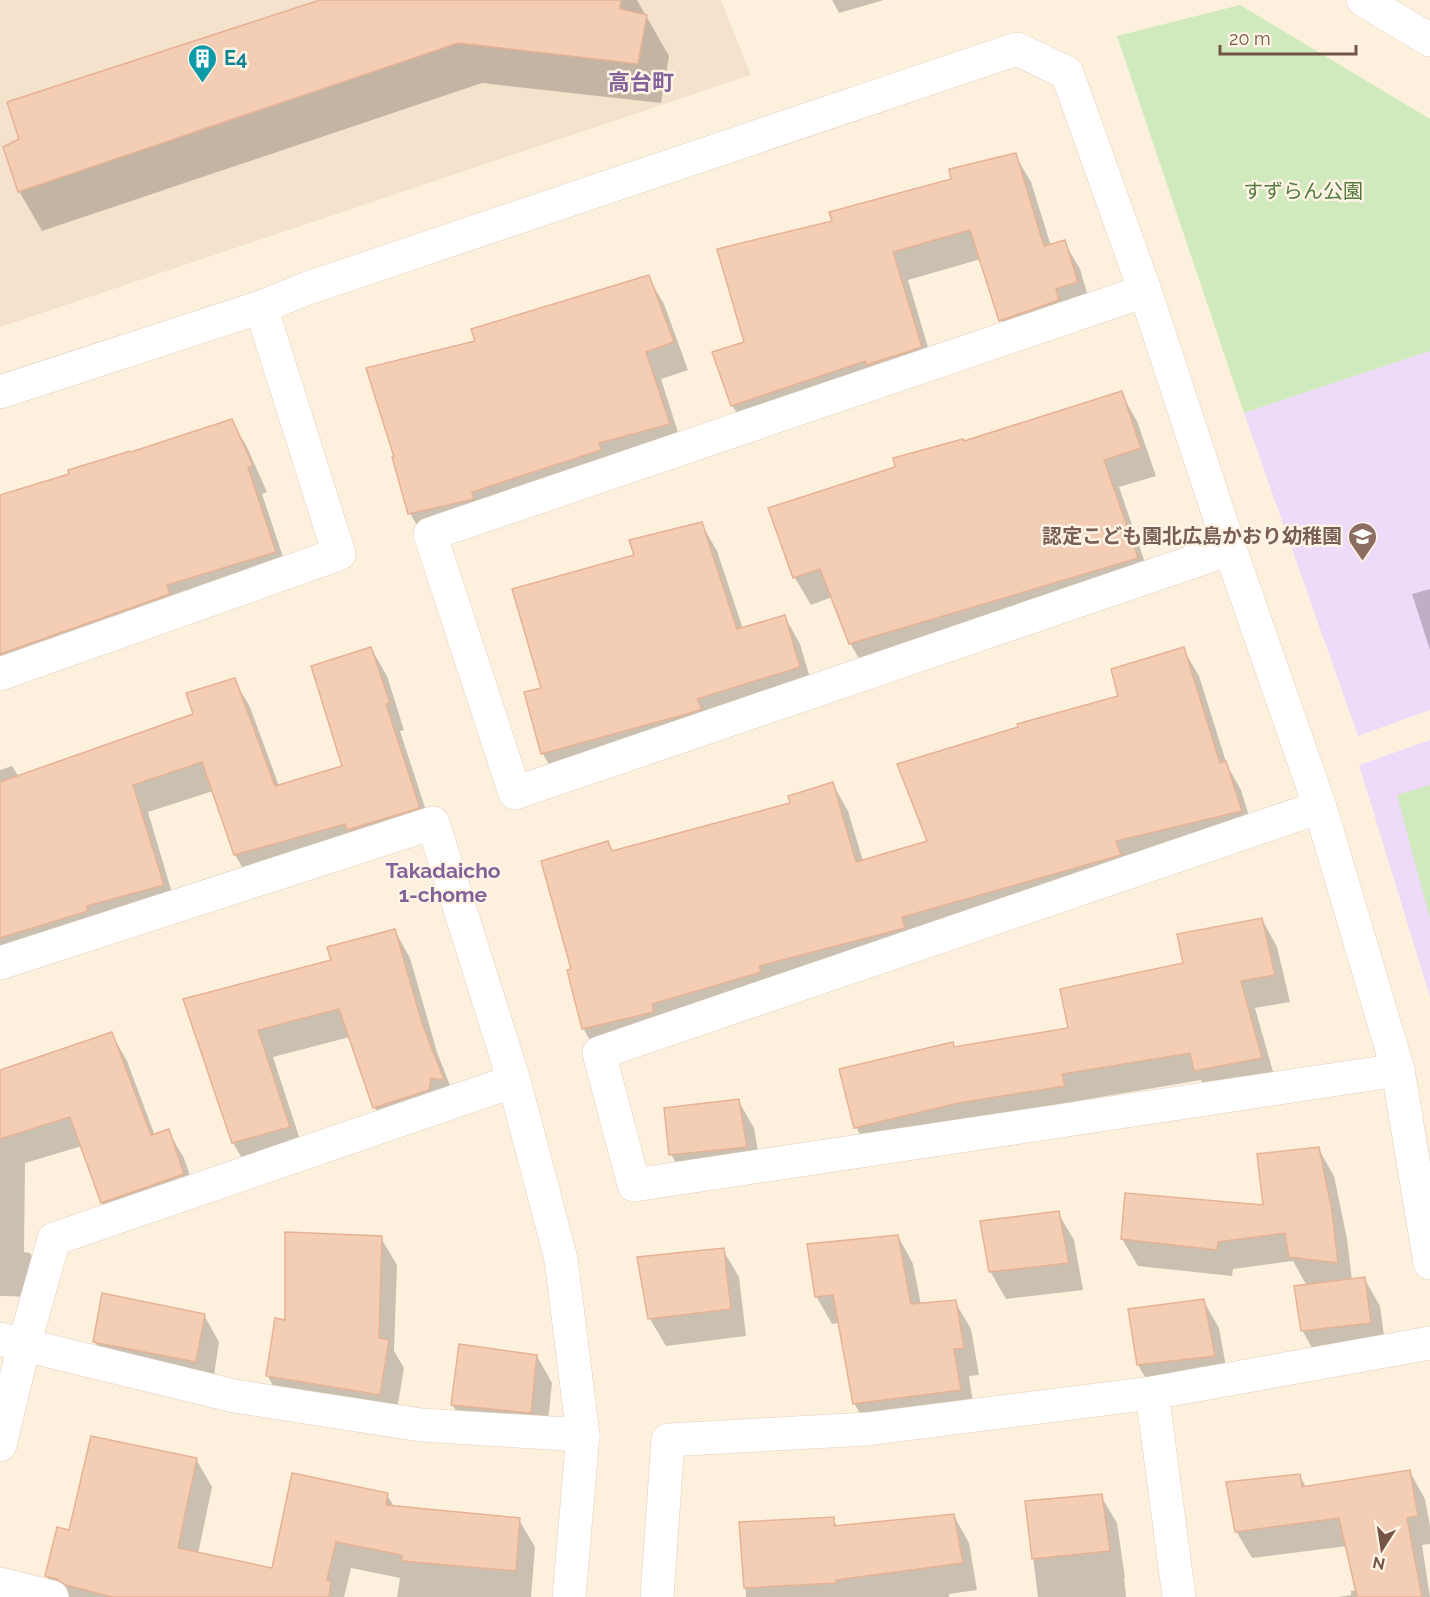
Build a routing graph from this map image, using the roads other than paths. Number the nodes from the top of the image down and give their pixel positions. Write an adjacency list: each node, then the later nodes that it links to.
1 (1363, 0): 2 (street)
2 (1430, 39)
3 (1145, 291): 4 (street); 6 (street); 6 (street)
4 (261, 307): 5 (street); 7 (street)
5 (0, 392)
6 (1230, 549): 8 (street)
7 (0, 674)
8 (1320, 807): 10 (street); 10 (street)
9 (0, 963): 11 (street)
10 (1398, 1070): 12 (street)
11 (514, 1082): 13 (street); 16 (street)
12 (1430, 1263)
13 (12, 1342): 16 (street); 17 (street)
14 (1430, 1343): 15 (street)
15 (1152, 1393): 21 (street); 22 (street)
16 (583, 1435): 20 (street)
17 (0, 1445)
18 (0, 1584): 19 (street)
19 (52, 1597)
20 (569, 1597)
21 (657, 1597)
22 (1179, 1597)

